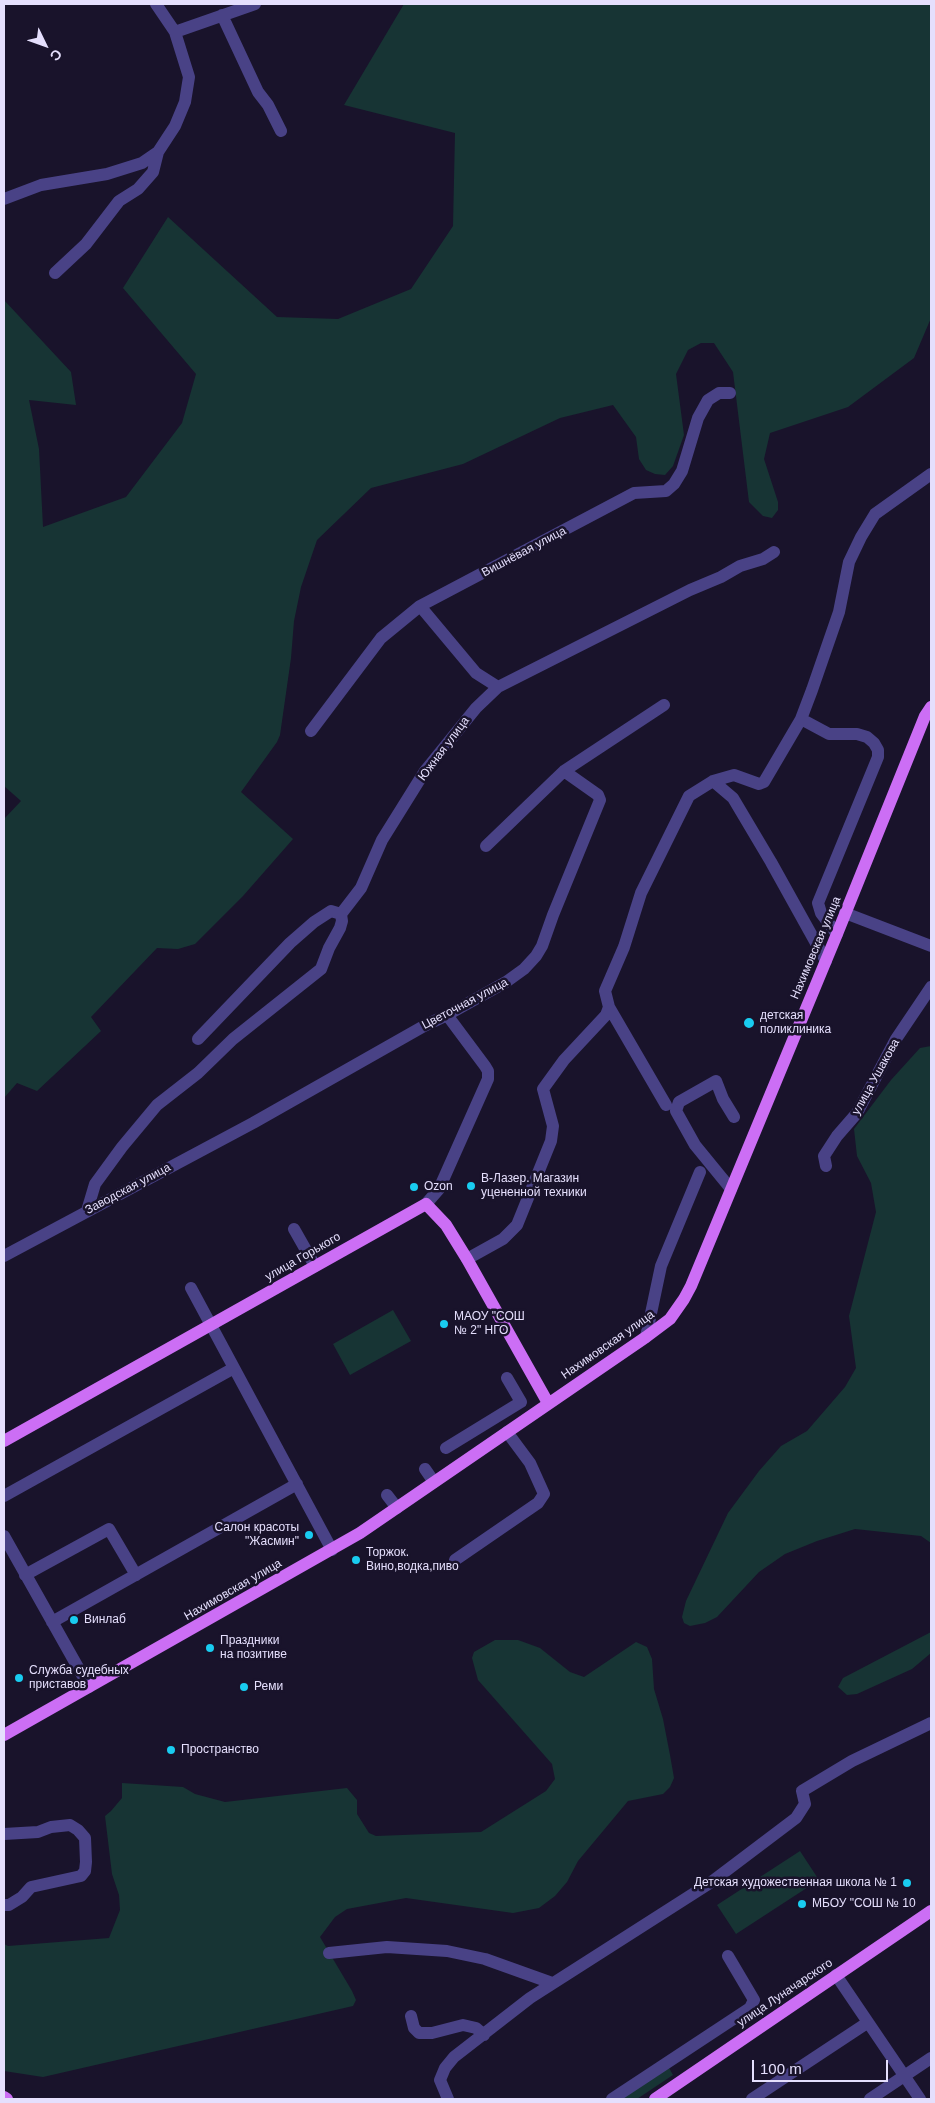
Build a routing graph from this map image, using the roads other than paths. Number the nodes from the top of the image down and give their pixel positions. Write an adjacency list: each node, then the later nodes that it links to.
1 (156, 4): 4 (street)
2 (255, 4): 3 (street)
3 (222, 15): 4 (street); 5 (street)
4 (175, 32): 6 (street)
5 (281, 131)
6 (158, 152): 7 (street); 8 (street)
7 (4, 199)
8 (55, 273)
9 (730, 393): 12 (street, Вишнёвая улица)
10 (931, 474): 16 (street)
11 (774, 552): 13 (street, Южная улица)
12 (420, 606): 13 (street); 17 (street, Вишнёвая улица)
13 (498, 687): 22 (street, Южная улица)
14 (664, 705): 18 (street)
15 (928, 711): 21 (main road, Нахимовская улица)
16 (801, 719): 19 (street); 23 (street)
17 (311, 731)
18 (564, 771): 20 (street); 28 (street, Цветочная улица)
19 (713, 781): 25 (street); 27 (street)
20 (486, 846)
21 (845, 913): 23 (main road, Нахимовская улица); 24 (street)
22 (341, 914): 29 (street); 37 (street)
23 (837, 934): 25 (main road, Нахимовская улица)
24 (931, 946)
25 (826, 960): 35 (main road, Нахимовская улица)
26 (931, 986): 33 (street, улица Ушакова)
27 (609, 1007): 30 (street); 40 (street)
28 (447, 1015): 32 (street, Цветочная улица); 36 (street, улица Горького)
29 (198, 1039)
30 (666, 1105)
31 (734, 1118): 35 (street)
32 (253, 1123): 37 (street, Заводская улица)
33 (826, 1166)
34 (700, 1172): 44 (street)
35 (731, 1189): 44 (main road, Нахимовская улица)
36 (426, 1204): 40 (main road); 41 (main road, улица Горького)
37 (87, 1211): 39 (street, Заводская улица)
38 (294, 1229): 41 (street)
39 (4, 1256)
40 (467, 1259): 47 (main road)
41 (315, 1266): 43 (main road, улица Горького)
42 (191, 1288): 43 (street)
43 (211, 1326): 45 (street); 49 (main road, улица Горького)
44 (646, 1337): 47 (main road, Нахимовская улица)
45 (234, 1368): 53 (street); 55 (street)
46 (507, 1378): 50 (street)
47 (548, 1403): 48 (main road, Нахимовская улица)
48 (507, 1432): 52 (main road, Нахимовская улица); 59 (street)
49 (4, 1441)
50 (446, 1448)
51 (425, 1469): 52 (street)
52 (434, 1482): 56 (main road, Нахимовская улица)
53 (297, 1484): 58 (street); 61 (street)
54 (387, 1495): 56 (street)
55 (4, 1496)
56 (397, 1508): 58 (main road, Нахимовская улица)
57 (4, 1536): 60 (street)
58 (332, 1550): 63 (main road, Нахимовская улица)
59 (455, 1560)
60 (25, 1575): 61 (street); 62 (street)
61 (136, 1575): 62 (street)
62 (52, 1622): 63 (street)
63 (89, 1687): 65 (main road, Нахимовская улица)
64 (931, 1723): 72 (street)
65 (4, 1735)
66 (4, 1834): 67 (street)
67 (4, 1905)
68 (931, 1911): 71 (main road, улица Луначарского)
69 (329, 1953): 72 (street)
70 (728, 1956): 81 (street)
71 (836, 1975): 74 (street); 82 (main road, улица Луначарского)
72 (552, 1983): 75 (street)
73 (411, 2016): 75 (street)
74 (867, 2023): 77 (street); 83 (street)
75 (484, 2034): 80 (street)
76 (931, 2058): 77 (street)
77 (904, 2076): 84 (street); 85 (street)
78 (4, 2097): 79 (main road)
79 (8, 2099)
80 (448, 2099)
81 (612, 2099)
82 (655, 2099)
83 (752, 2099)
84 (870, 2099)
85 (920, 2099)

